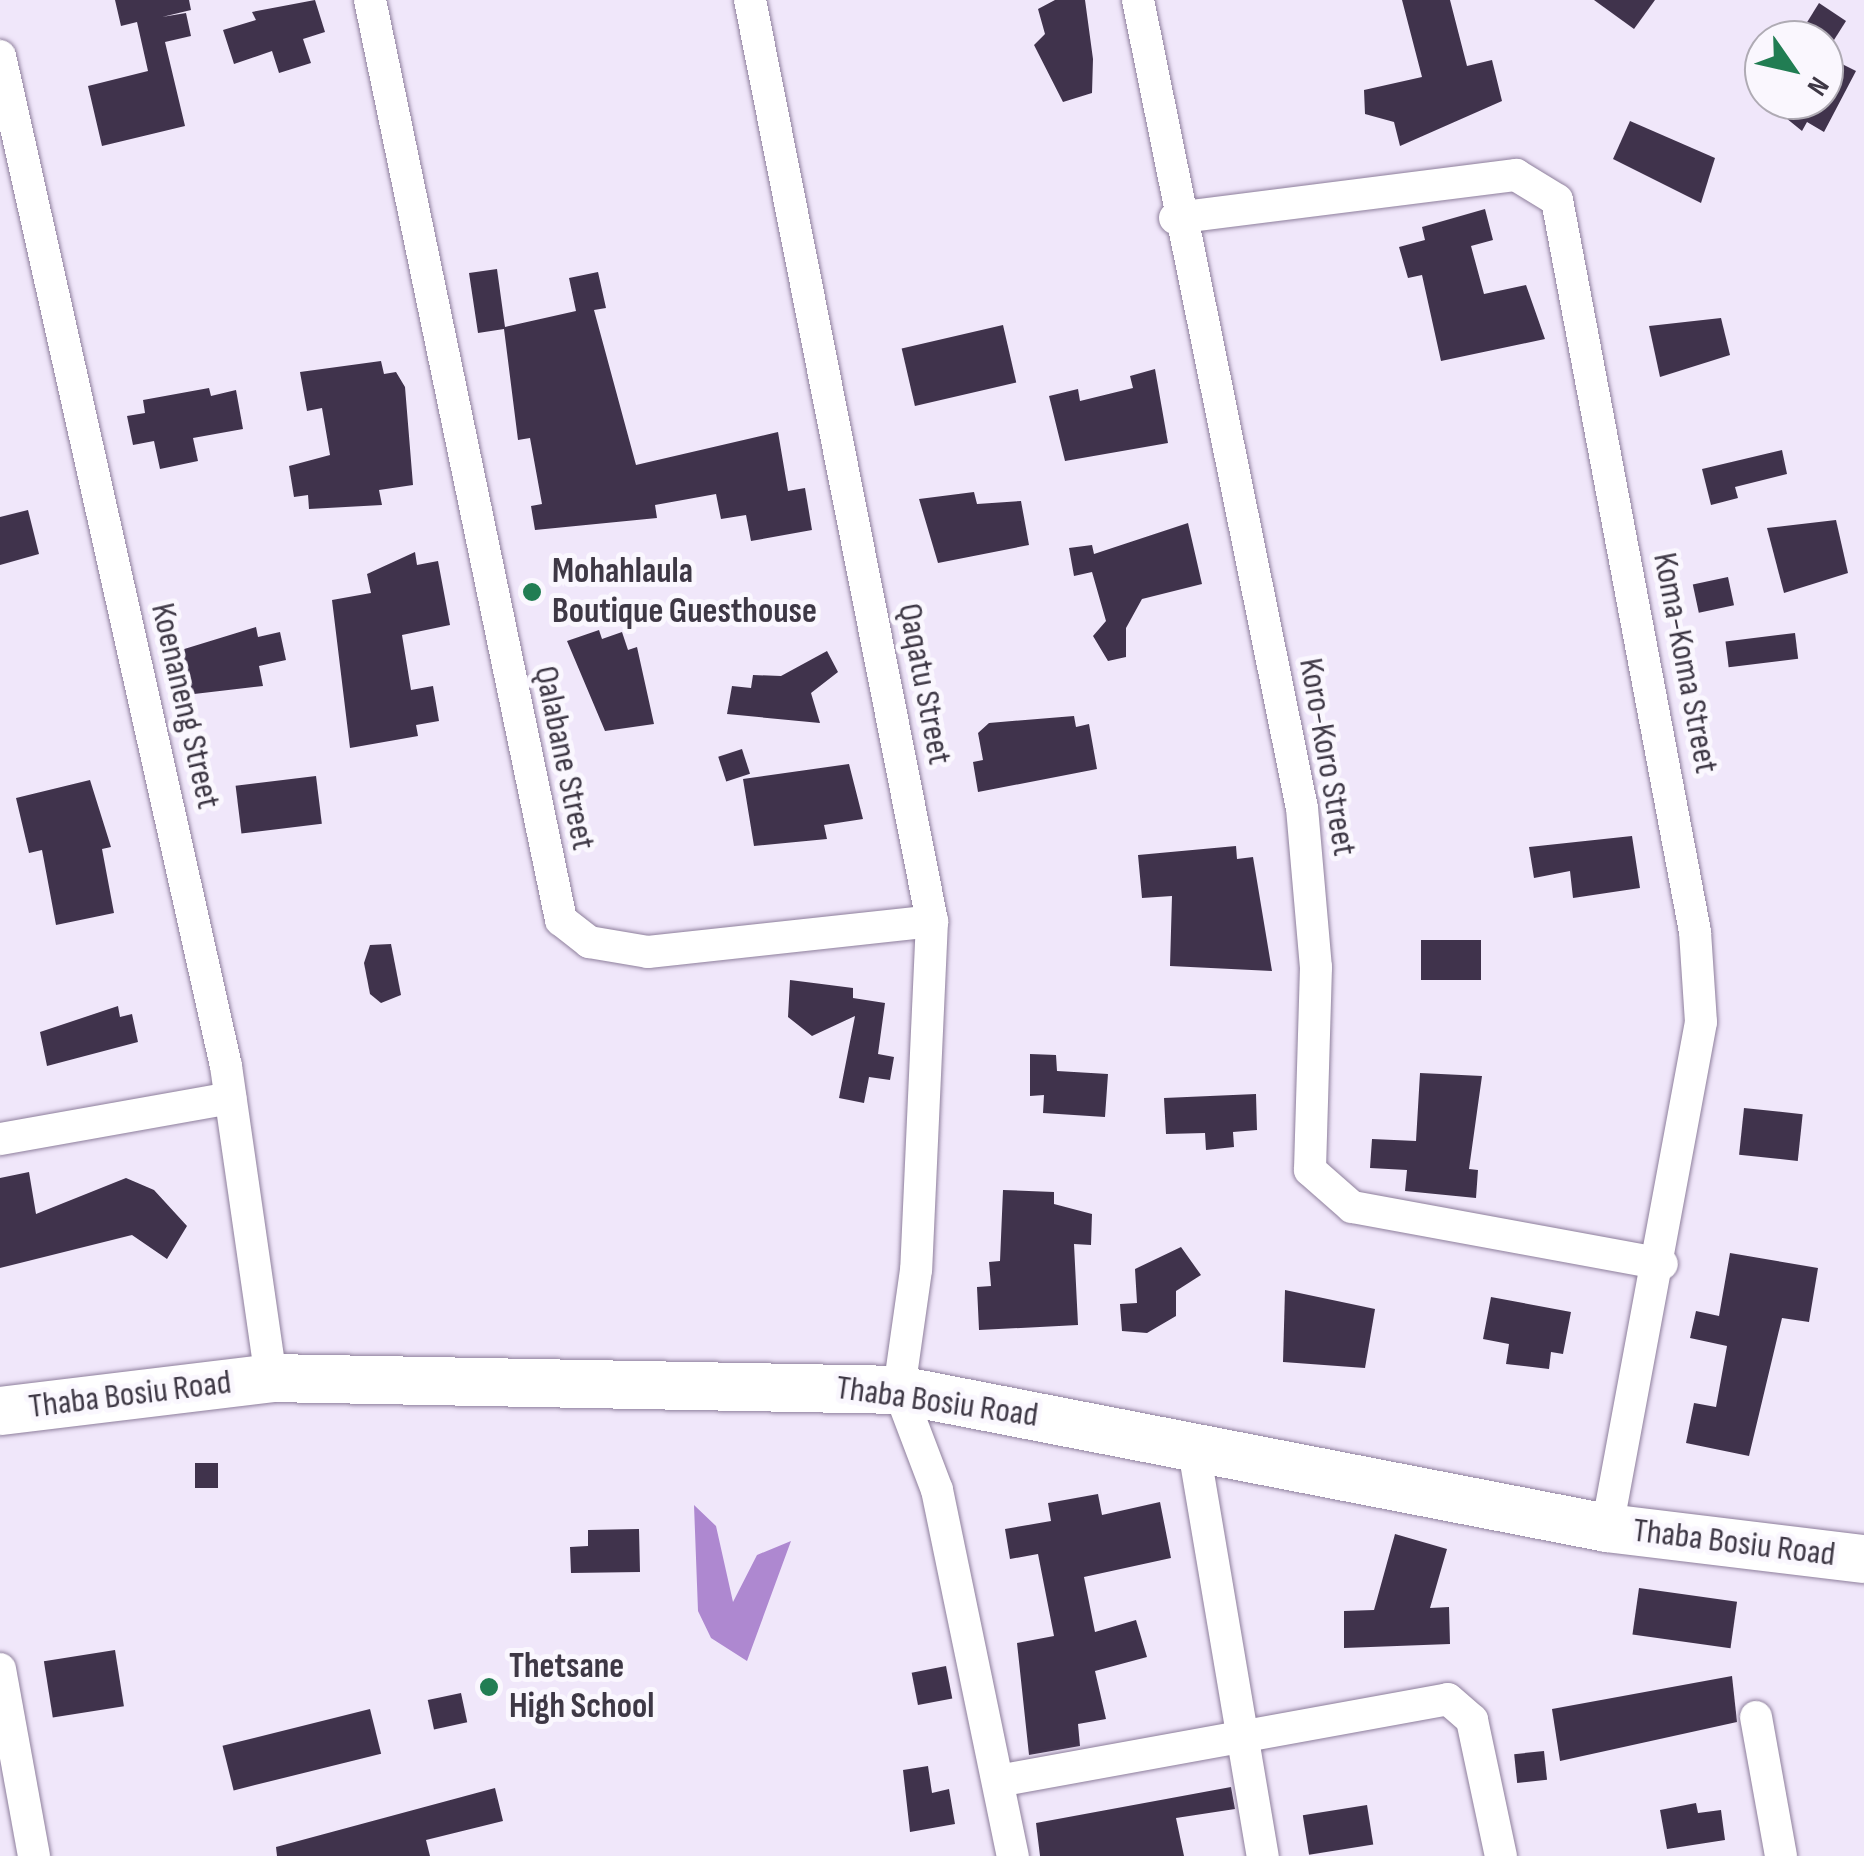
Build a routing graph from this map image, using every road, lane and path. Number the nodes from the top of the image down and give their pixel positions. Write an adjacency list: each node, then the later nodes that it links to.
1 (370, 0): 6 (street, Qalabane Street)
2 (750, 0): 6 (street, Qaqatu Street)
3 (1138, 0): 5 (street, Koro-Koro Street)
4 (0, 56): 7 (street, Koenaneng Street)
5 (1175, 218): 9 (street, Koro-Koro Street); 9 (street, Koma-Koma Street)
6 (932, 921): 11 (street, Qaqatu Street)
7 (230, 1098): 8 (street); 10 (street, Koenaneng Street)
8 (0, 1139)
9 (1662, 1264): 14 (street, Koma-Koma Street)
10 (271, 1378): 11 (street, Thaba Bosiu Road); 12 (street, Thaba Bosiu Road)
11 (899, 1390): 13 (street, Thaba Bosiu Road); 19 (street)
12 (0, 1410)
13 (1193, 1444): 14 (street, Thaba Bosiu Road); 18 (street)
14 (1607, 1528): 15 (street, Thaba Bosiu Road)
15 (1864, 1559)
16 (1, 1676): 20 (street)
17 (1756, 1717): 24 (street)
18 (1240, 1732): 19 (street); 22 (street); 23 (street)
19 (998, 1781): 21 (street)
20 (34, 1856)
21 (1014, 1856)
22 (1263, 1856)
23 (1500, 1856)
24 (1781, 1856)

